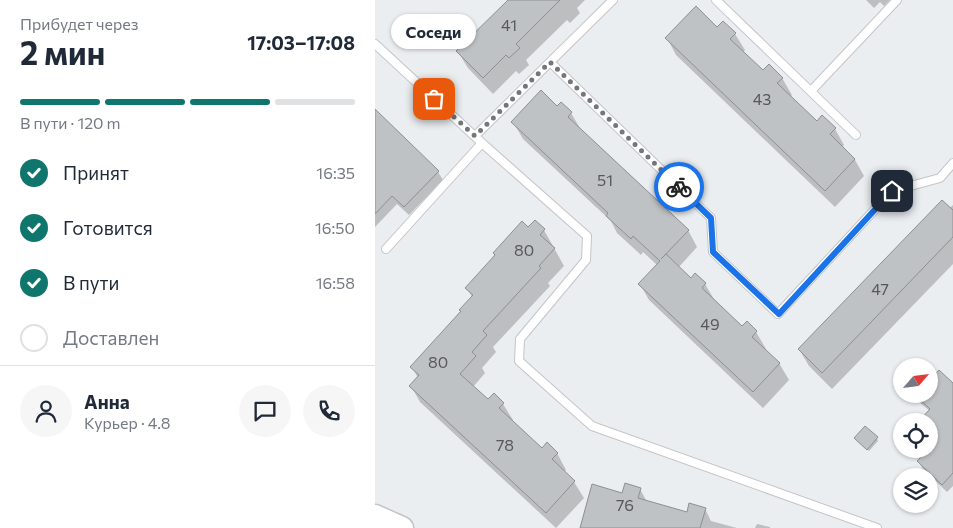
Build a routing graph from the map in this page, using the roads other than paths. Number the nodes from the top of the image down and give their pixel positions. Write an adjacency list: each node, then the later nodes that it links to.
1 (613, 0): 5 (lane)
2 (716, 0): 6 (lane)
3 (897, 0): 6 (lane)
4 (375, 44): 8 (lane)
5 (550, 62): 8 (lane); 10 (lane)
6 (811, 91): 7 (lane)
7 (856, 134)
8 (475, 136): 9 (lane)
9 (482, 143): 11 (lane); 14 (lane)
10 (953, 163)
11 (386, 249)
12 (375, 516): 13 (main road)
13 (401, 528)
14 (877, 528)

